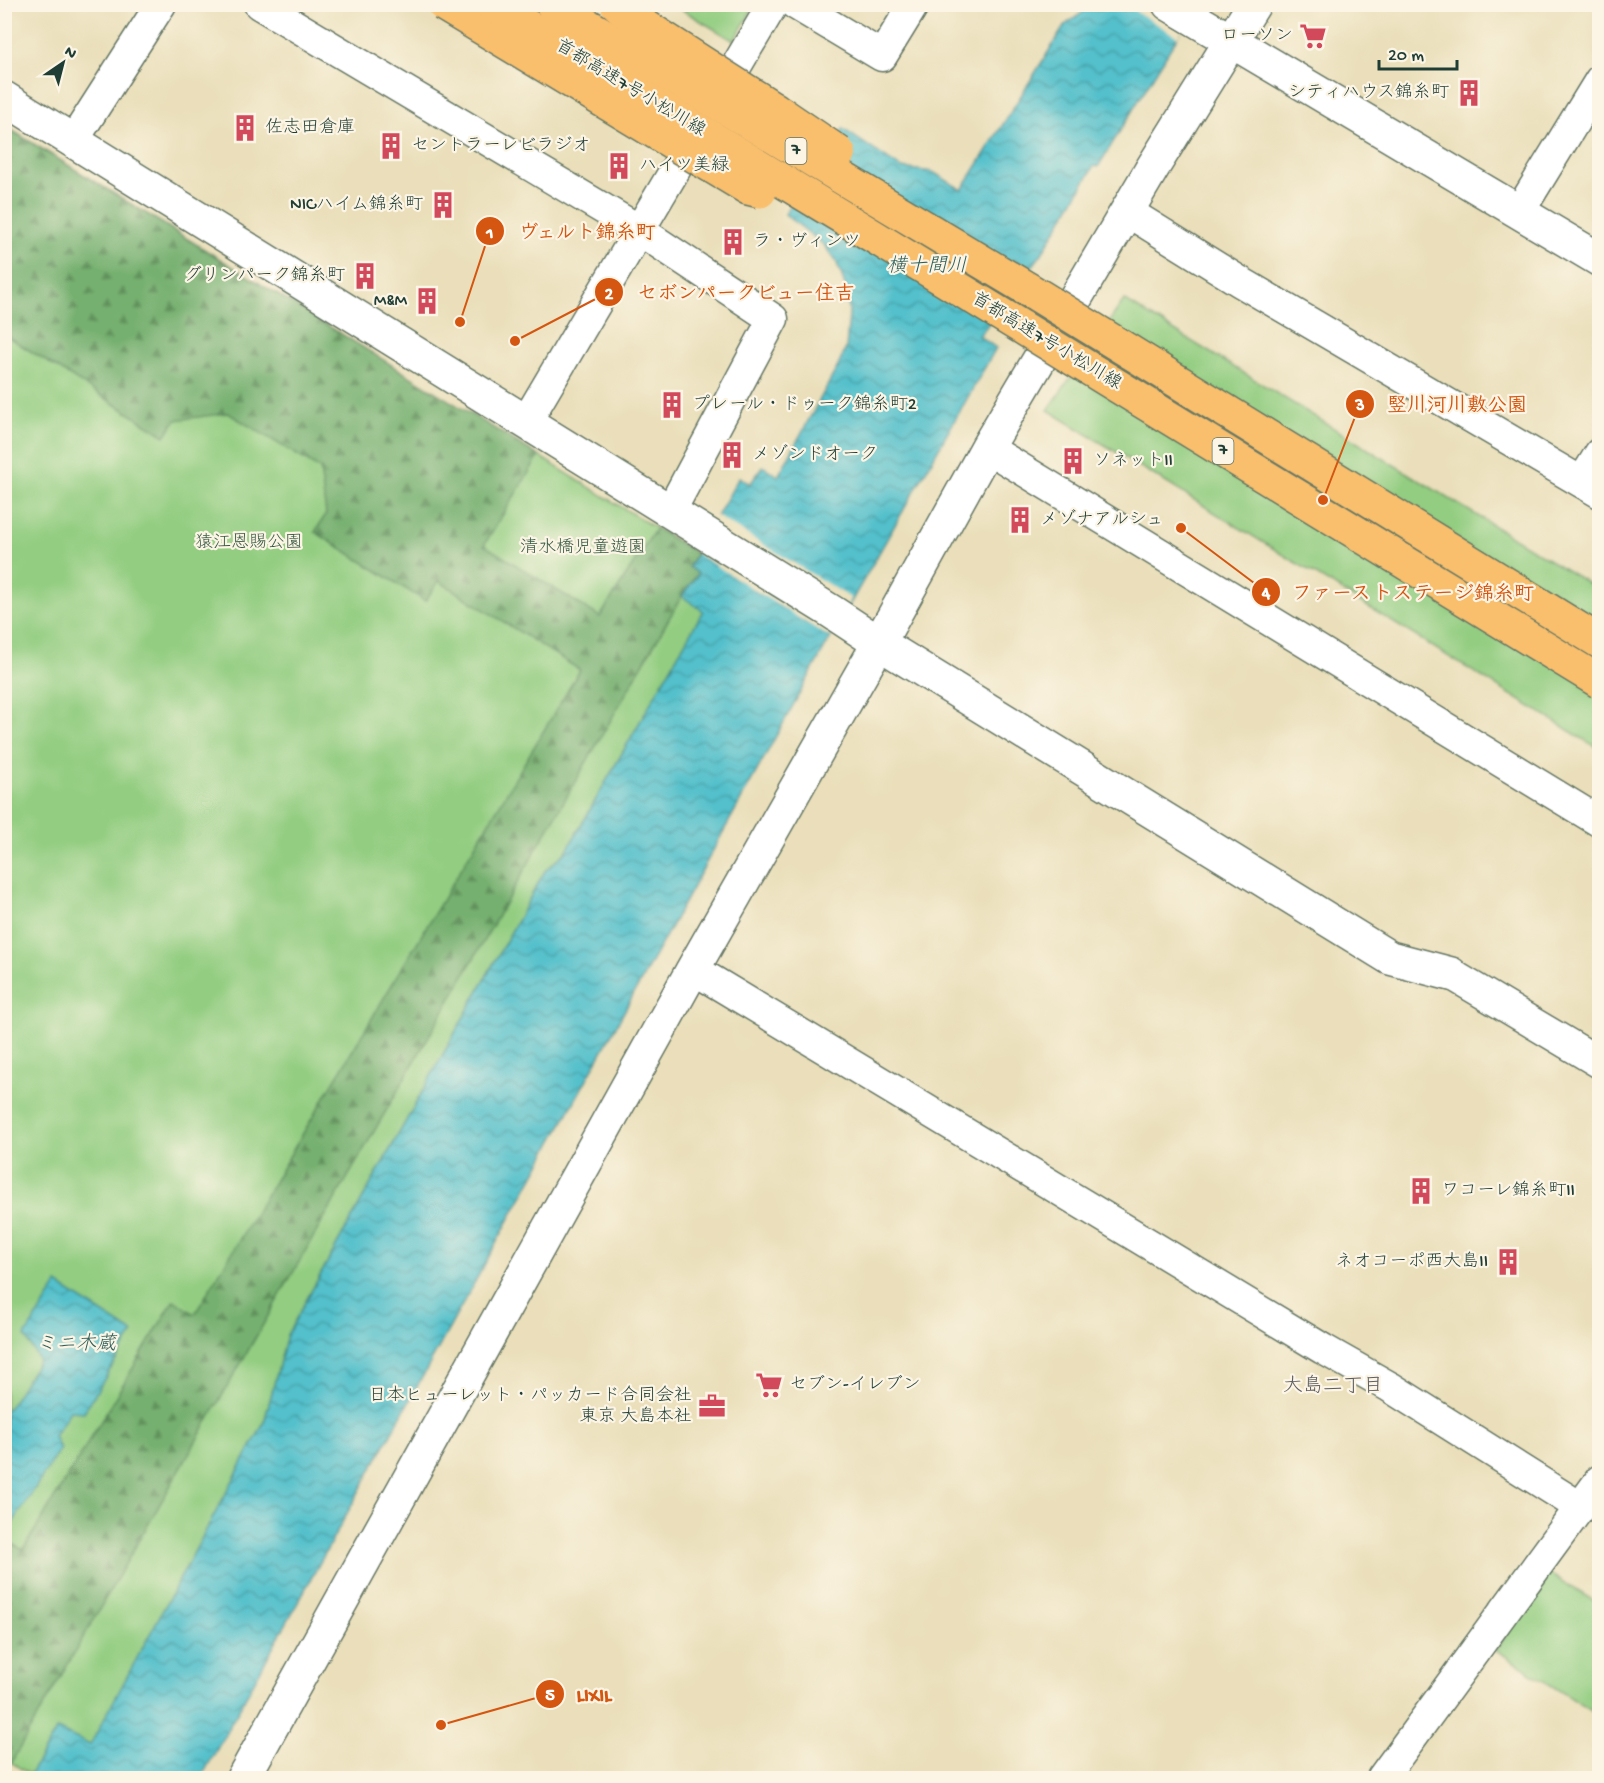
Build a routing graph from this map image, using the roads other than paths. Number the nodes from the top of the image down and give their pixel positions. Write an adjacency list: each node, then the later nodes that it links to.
1 (161, 4): 15 (street)
2 (259, 4): 19 (street)
3 (443, 4): 18 (highway, bridge)
4 (490, 4): 18 (highway, 首都高速7号小松川線 / 7, bridge)
5 (552, 4): 21 (highway, 首都高速7号小松川線 / 7, bridge)
6 (617, 4): 21 (highway, bridge)
7 (773, 4): 19 (street)
8 (795, 4): 9 (street)
9 (914, 4)
10 (1169, 4): 12 (street)
11 (1254, 4): 12 (street)
12 (1231, 42): 16 (street); 17 (street)
13 (1599, 80): 17 (street)
14 (4, 98): 15 (street)
15 (73, 141): 22 (street)
16 (1128, 212): 23 (street); 25 (street)
17 (1519, 212): 20 (street)
18 (847, 220): 29 (highway, 首都高速7号小松川線 / 7, bridge)
19 (639, 230): 22 (street); 26 (street)
20 (1599, 260)
21 (1041, 297): 27 (highway, 首都高速7号小松川線 / 7, bridge)
22 (526, 422): 26 (street)
23 (987, 448): 28 (street); 30 (street)
24 (1599, 453): 25 (street)
25 (1591, 487)
26 (670, 512): 28 (street)
27 (1599, 642)
28 (879, 643): 31 (street); 32 (street)
29 (1599, 682)
30 (1599, 822)
31 (693, 969): 35 (street); 36 (street)
32 (1451, 974): 33 (street)
33 (1599, 1063)
34 (1599, 1480): 35 (street)
35 (1580, 1507): 37 (street)
36 (243, 1779)
37 (1382, 1779)

